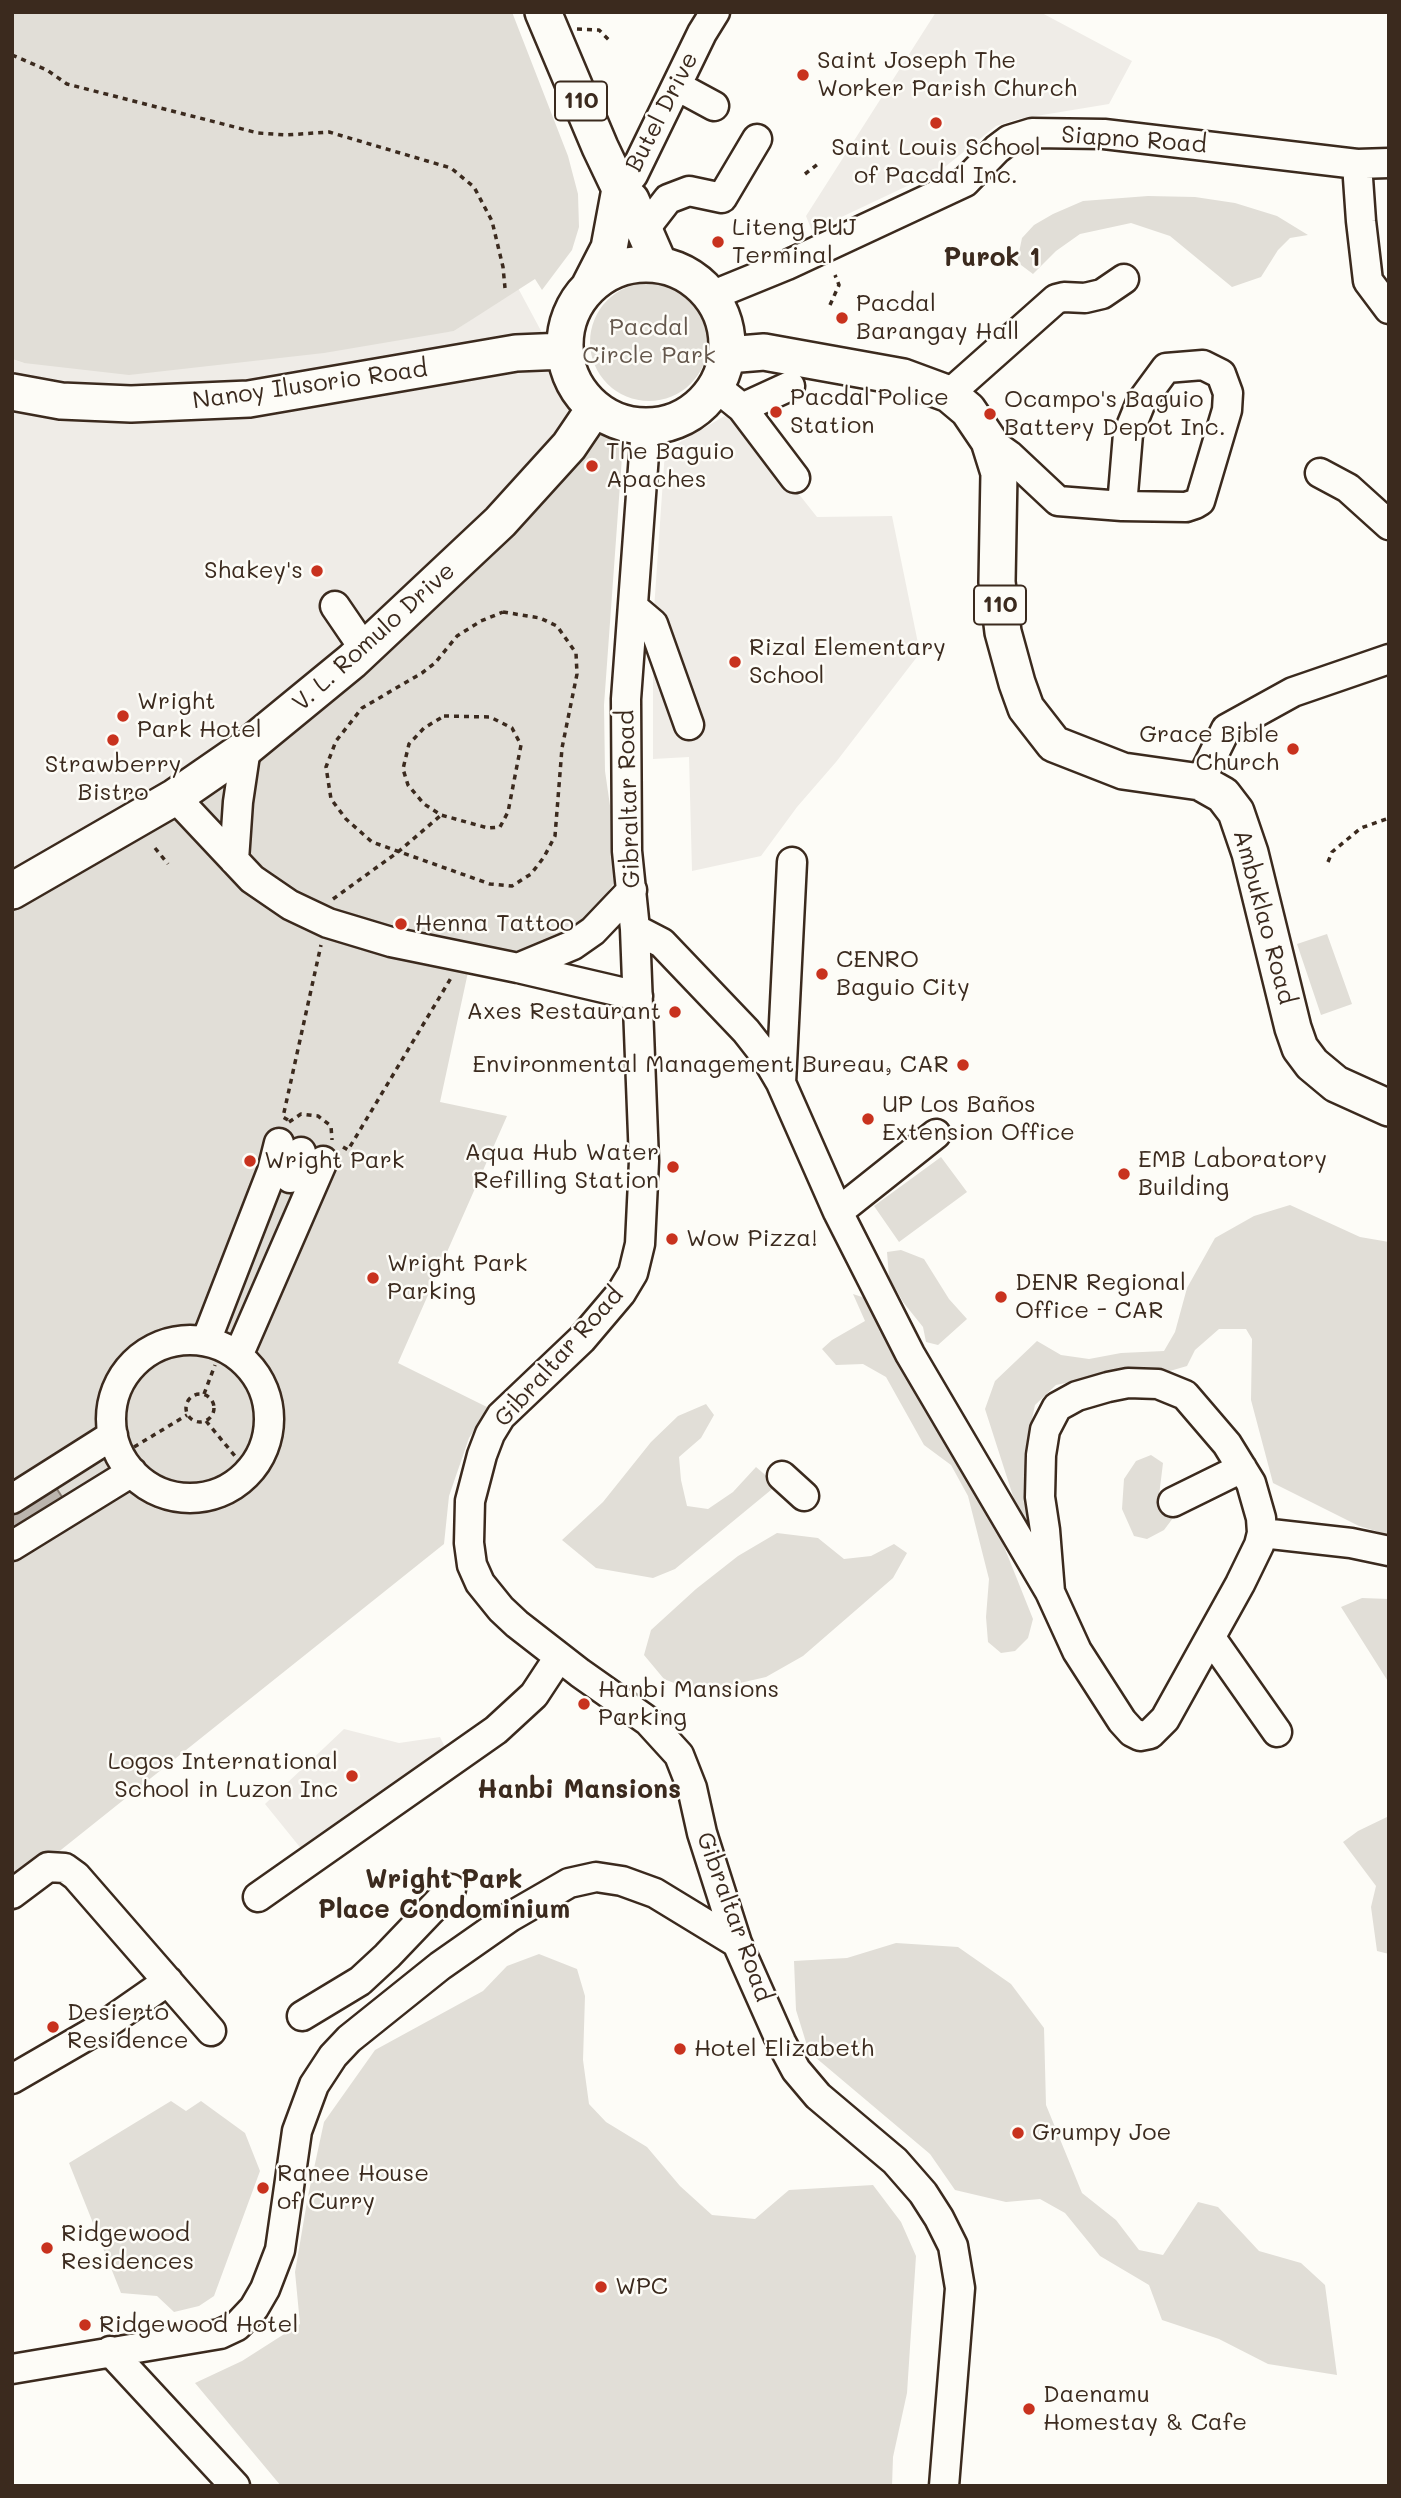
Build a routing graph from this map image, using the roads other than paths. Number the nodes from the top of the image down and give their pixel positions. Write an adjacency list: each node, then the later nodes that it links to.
1 (543, 12): 8 (main road, 110)
2 (709, 23): 3 (street, Butel Drive)
3 (677, 86): 4 (street); 8 (street, Butel Drive)
4 (715, 106)
5 (757, 139): 9 (street)
6 (1389, 163): 7 (street, Siapno Road)
7 (1357, 164): 13 (street, Siapno Road); 14 (street)
8 (620, 189): 9 (main road, 110); 12 (main road)
9 (644, 230): 10 (main road, 110)
10 (659, 264): 12 (main road); 13 (main road)
11 (1124, 279): 19 (street)
12 (589, 286): 15 (main road)
13 (711, 296): 16 (main road)
14 (1389, 309)
15 (565, 351): 18 (main road, Nanoy Ilusorio Road); 20 (main road)
16 (728, 383): 17 (street); 19 (main road, Ambuklao Road / 110); 21 (main road); 24 (street)
17 (790, 386)
18 (12, 391)
19 (949, 394): 22 (main road, Ambuklao Road / 110)
20 (594, 409): 21 (main road); 30 (main road, V. L. Romulo Drive)
21 (646, 427): 28 (street, Gibraltar Road)
22 (989, 441): 25 (street); 34 (main road, Ambuklao Road / 110)
23 (1320, 473): 26 (street)
24 (795, 478)
25 (1122, 506): 25 (street)
26 (1389, 525)
27 (335, 606): 30 (street)
28 (633, 607): 32 (street); 38 (street, Gibraltar Road)
29 (1389, 639): 31 (street)
30 (365, 650): 33 (main road, V. L. Romulo Drive)
31 (1381, 662): 34 (street)
32 (689, 725)
33 (246, 748): 35 (main road, V. L. Romulo Drive); 36 (street)
34 (1200, 782): 44 (main road, Ambuklao Road / 110)
35 (175, 797): 36 (street); 39 (main road, V. L. Romulo Drive)
36 (234, 860): 41 (street)
37 (792, 862): 43 (street)
38 (632, 890): 40 (street, Gibraltar Road); 41 (street)
39 (12, 891)
40 (635, 929): 42 (street, Gibraltar Road); 43 (street)
41 (519, 968): 42 (street)
42 (638, 996): 61 (street, Gibraltar Road)
43 (781, 1083): 47 (street)
44 (1389, 1108)
45 (936, 1134): 47 (street)
46 (291, 1179): 46 (street); 48 (street); 49 (street)
47 (838, 1212): 59 (street)
48 (206, 1341): 49 (street); 50 (street)
49 (238, 1356): 50 (street)
50 (122, 1454): 54 (street); 57 (street)
51 (1242, 1468): 55 (street); 56 (street); 59 (street)
52 (782, 1476): 53 (street)
53 (804, 1496)
54 (12, 1499)
55 (1173, 1502)
56 (1262, 1533): 58 (street); 60 (street)
57 (12, 1546)
58 (1389, 1551)
59 (1050, 1592): 60 (street)
60 (1211, 1638): 62 (street)
61 (559, 1657): 65 (street); 66 (street, Gibraltar Road)
62 (1278, 1732)
63 (451, 1889): 68 (street)
64 (12, 1894): 67 (street)
65 (258, 1897)
66 (737, 1943): 69 (street); 76 (street, Gibraltar Road)
67 (168, 1981): 71 (street); 72 (street)
68 (360, 1981): 69 (street); 70 (street)
69 (407, 1992): 73 (street)
70 (302, 2016)
71 (211, 2031)
72 (12, 2079)
73 (110, 2351): 74 (street); 75 (street)
74 (12, 2369)
75 (235, 2486)
76 (944, 2486)

